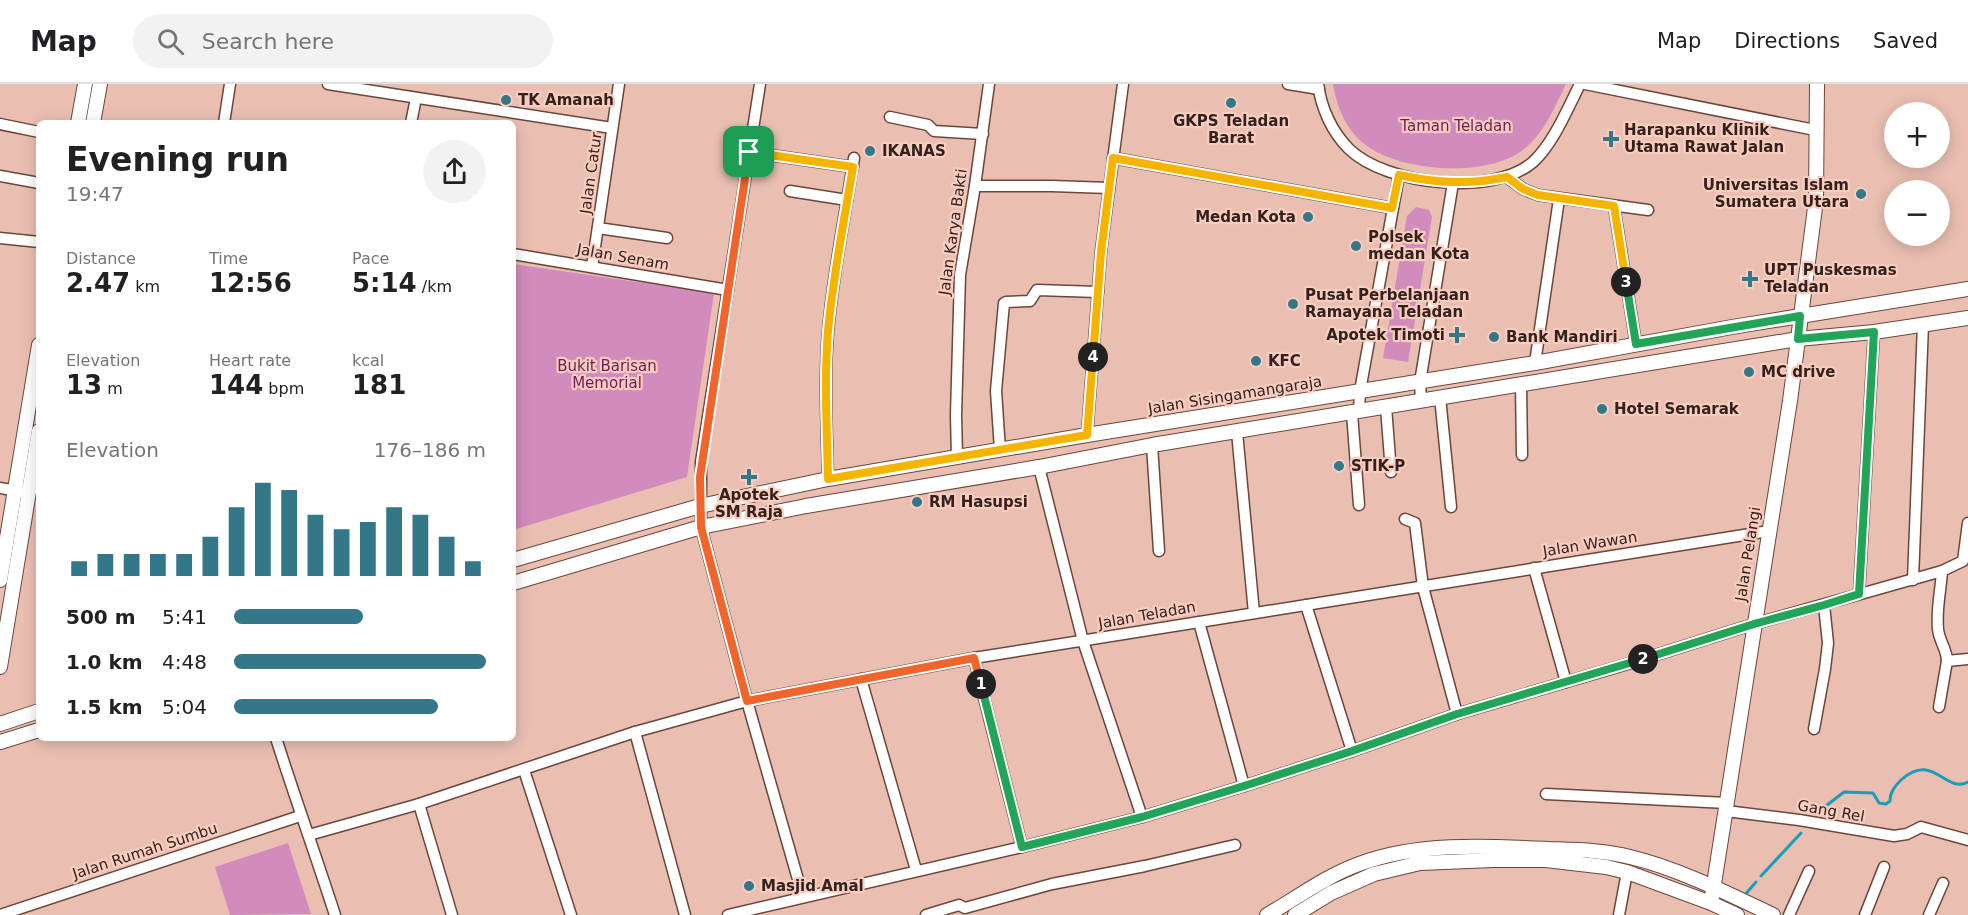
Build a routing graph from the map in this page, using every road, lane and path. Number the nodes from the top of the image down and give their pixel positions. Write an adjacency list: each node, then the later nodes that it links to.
1 (85, 84): 16 (main road)
2 (100, 84): 17 (main road)
3 (230, 84): 18 (street)
4 (328, 84): 14 (street)
5 (619, 84): 21 (street, Jalan Catur)
6 (760, 84): 25 (street)
7 (989, 84): 24 (street, Jalan Karya Bakti)
8 (1123, 84): 26 (street)
9 (1288, 84): 13 (street)
10 (1580, 84): 29 (street)
11 (1586, 84): 22 (street)
12 (1817, 84): 22 (main road, Jalan Pelangi)
13 (1318, 86): 27 (street)
14 (416, 98): 19 (street); 21 (street)
15 (890, 117): 24 (street)
16 (79, 120)
17 (94, 120)
18 (224, 120)
19 (412, 120)
20 (0, 124): 23 (street)
21 (612, 128): 40 (street, Jalan Catur)
22 (1815, 130): 49 (main road, Jalan Pelangi)
23 (36, 131)
24 (982, 134): 32 (street, Jalan Karya Bakti)
25 (749, 152): 36 (street); 47 (street)
26 (1113, 158): 33 (street); 38 (street)
27 (1399, 175): 31 (street); 38 (street)
28 (0, 176): 30 (street)
29 (1507, 177): 31 (street); 35 (street)
30 (36, 182)
31 (1453, 183): 57 (street)
32 (975, 186): 33 (street); 70 (street, Jalan Karya Bakti)
33 (1109, 188): 48 (street)
34 (790, 191): 36 (street)
35 (1558, 199): 37 (street); 56 (street)
36 (847, 200): 73 (street)
37 (1614, 206): 39 (street); 54 (street)
38 (1392, 208): 59 (street)
39 (1648, 210)
40 (598, 228): 42 (street); 45 (street, Jalan Catur)
41 (0, 238): 43 (street)
42 (667, 238)
43 (36, 242)
44 (516, 254): 45 (street, Jalan Senam)
45 (592, 267): 47 (street, Jalan Senam)
46 (1968, 289): 49 (main road, Jalan Sisingamangaraja)
47 (728, 290): 77 (street)
48 (1098, 291): 65 (street); 68 (street)
49 (1800, 316): 53 (main road, Jalan Pelangi); 54 (main road, Jalan Sisingamangaraja)
50 (1968, 318): 51 (main road)
51 (1923, 324): 52 (main road); 88 (street)
52 (1874, 332): 53 (main road); 91 (street)
53 (1798, 339): 58 (main road); 82 (main road, Jalan Pelangi)
54 (1636, 344): 56 (main road, Jalan Sisingamangaraja)
55 (36, 358): 74 (main road)
56 (1535, 363): 57 (main road, Jalan Sisingamangaraja)
57 (1420, 382): 59 (main road, Jalan Sisingamangaraja); 61 (street)
58 (1521, 384): 60 (main road); 69 (street)
59 (1360, 391): 63 (street); 65 (main road, Jalan Sisingamangaraja)
60 (1440, 397): 61 (main road); 78 (street)
61 (1421, 401): 62 (main road)
62 (1386, 407): 63 (main road); 72 (street)
63 (1355, 412): 64 (main road); 76 (street)
64 (1237, 432): 66 (main road); 94 (street)
65 (1087, 435): 68 (main road, Jalan Sisingamangaraja)
66 (1152, 445): 71 (main road); 83 (street)
67 (36, 448): 75 (main road)
68 (1000, 450): 70 (main road, Jalan Sisingamangaraja)
69 (1522, 455)
70 (957, 458): 73 (main road, Jalan Sisingamangaraja)
71 (1040, 467): 81 (main road); 97 (street)
72 (1391, 472)
73 (828, 479): 77 (main road, Jalan Sisingamangaraja)
74 (7, 489): 75 (street); 87 (main road)
75 (28, 493): 101 (main road)
76 (1359, 505)
77 (700, 506): 81 (street); 84 (main road, Jalan Sisingamangaraja)
78 (1451, 507)
79 (1405, 519): 90 (street)
80 (1968, 523): 86 (street)
81 (701, 527): 89 (main road); 104 (street)
82 (1769, 531): 85 (street, Jalan Wawan); 96 (main road, Jalan Pelangi)
83 (1160, 550)
84 (516, 559)
85 (1534, 568): 90 (street, Jalan Teladan); 103 (street, Jalan Wawan)
86 (1942, 571): 88 (street); 100 (street)
87 (0, 580)
88 (1913, 580): 91 (street)
89 (516, 582)
90 (1423, 587): 92 (street, Jalan Teladan); 107 (street)
91 (1859, 594): 93 (street)
92 (1306, 604): 94 (street, Jalan Teladan); 114 (street)
93 (1824, 605): 96 (street); 109 (street)
94 (1254, 613): 95 (street, Jalan Teladan)
95 (1199, 622): 97 (street, Jalan Teladan); 116 (street)
96 (1754, 624): 103 (street); 119 (main road, Jalan Pelangi)
97 (1083, 642): 98 (street, Jalan Teladan); 121 (street)
98 (974, 658): 102 (street, Jalan Teladan); 125 (street)
99 (1968, 658): 100 (street)
100 (1947, 661): 105 (street)
101 (0, 667)
102 (861, 679): 104 (street, Jalan Teladan); 127 (street)
103 (1566, 682): 107 (street)
104 (747, 701): 111 (street, Jalan Teladan); 132 (street)
105 (1939, 707)
106 (36, 712): 108 (main road)
107 (1457, 714): 114 (street)
108 (0, 724)
109 (1814, 729)
110 (36, 731): 113 (main road)
111 (635, 732): 115 (street, Jalan Teladan); 140 (street)
112 (277, 741): 120 (street)
113 (0, 742)
114 (1352, 751): 116 (street)
115 (524, 770): 118 (street, Jalan Teladan); 139 (street)
116 (1244, 786): 121 (street)
117 (1546, 795): 119 (street, Gang Rel)
118 (419, 804): 122 (street, Jalan Teladan); 138 (street)
119 (1727, 807): 123 (street, Gang Rel); 131 (main road, Jalan Pelangi)
120 (300, 816): 122 (street); 136 (street, Jalan Rumah Sumbu)
121 (1142, 817): 125 (street)
122 (309, 836): 137 (street)
123 (1968, 840)
124 (1235, 844): 134 (street)
125 (1022, 847): 127 (street)
126 (1884, 867): 148 (street)
127 (916, 870): 132 (street)
128 (1627, 872): 133 (main road); 144 (main road); 145 (street)
129 (1809, 872): 147 (street)
130 (1942, 884): 149 (street)
131 (1714, 888): 133 (main road, Jalan Pelangi); 143 (main road); 146 (main road)
132 (803, 897): 141 (street)
133 (1711, 903): 135 (main road)
134 (966, 912): 142 (street)
135 (1731, 912)
136 (0, 915)
137 (335, 915)
138 (452, 915)
139 (571, 915)
140 (685, 915)
141 (728, 915)
142 (926, 915)
143 (1267, 915)
144 (1296, 915)
145 (1619, 915)
146 (1773, 915)
147 (1789, 915)
148 (1865, 915)
149 (1929, 915)

